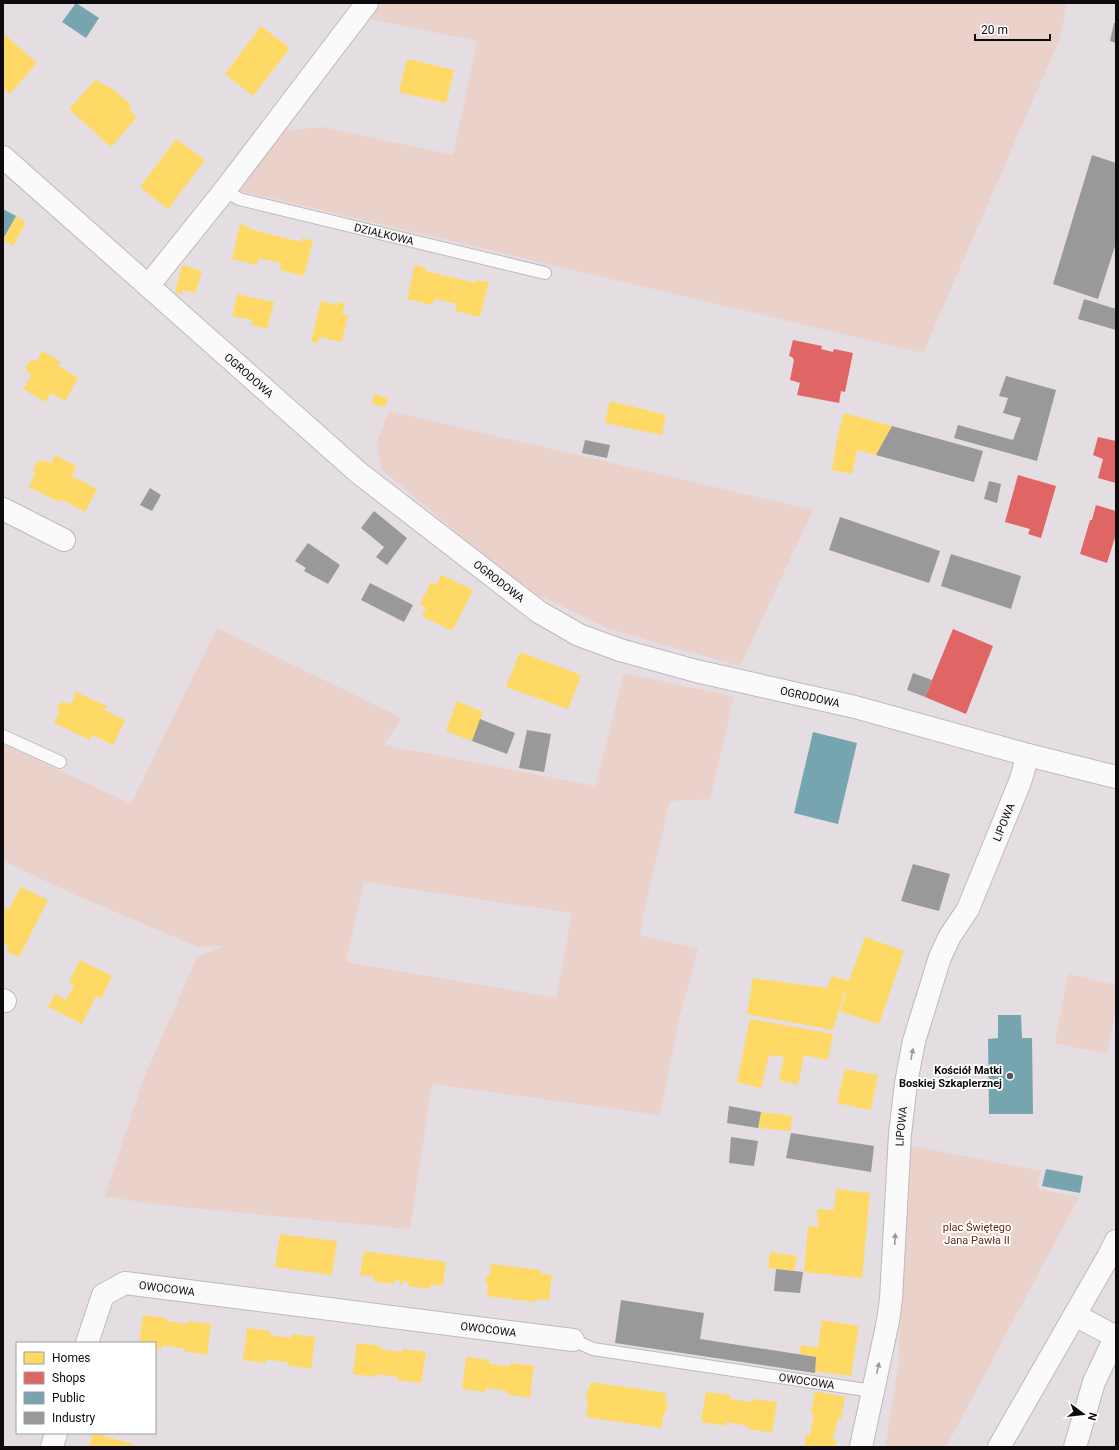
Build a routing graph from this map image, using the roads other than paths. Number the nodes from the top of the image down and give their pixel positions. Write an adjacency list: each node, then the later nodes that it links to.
1 (367, 3): 3 (street)
2 (3, 157): 5 (street, OGRODOWA)
3 (224, 190): 4 (lane, DZIAŁKOWA); 5 (street)
4 (545, 273)
5 (148, 286): 9 (street, OGRODOWA)
6 (3, 509): 7 (street)
7 (64, 540)
8 (3, 736): 10 (lane)
9 (1028, 755): 11 (street, OGRODOWA); 17 (street, LIPOWA, one-way to 9)
10 (60, 762)
11 (1116, 777)
12 (1116, 1241): 13 (street)
13 (1075, 1315): 14 (street); 21 (street)
14 (1116, 1337): 22 (street)
15 (573, 1340): 16 (street, OWOCOWA); 17 (lane, OWOCOWA)
16 (86, 1342)
17 (873, 1391): 20 (street, LIPOWA)
18 (56, 1434): 19 (street)
19 (52, 1447)
20 (861, 1447)
21 (999, 1447)
22 (1075, 1447)

